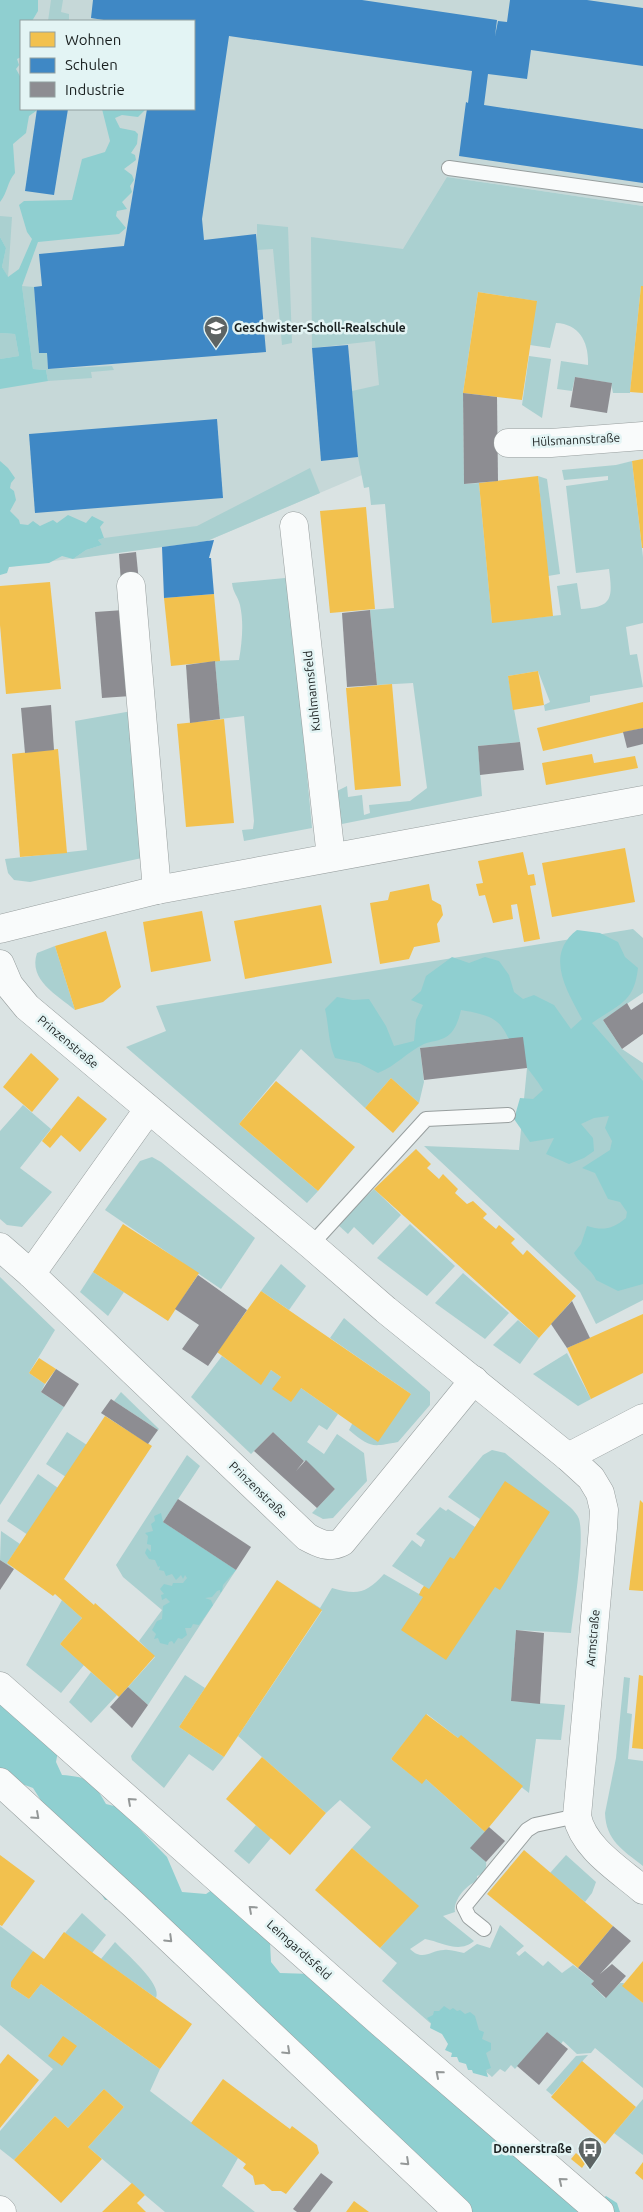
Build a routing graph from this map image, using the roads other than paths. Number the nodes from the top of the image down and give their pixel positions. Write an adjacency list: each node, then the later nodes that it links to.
1 (449, 168): 2 (lane)
2 (643, 196)
3 (643, 436): 4 (street, Hülsmannstraße)
4 (508, 443)
5 (294, 526): 8 (street, Kuhlmannsfeld)
6 (131, 586): 9 (street)
7 (643, 800): 8 (street)
8 (331, 857): 9 (street)
9 (157, 890): 10 (street)
10 (0, 929)
11 (0, 964): 12 (street, Prinzenstraße)
12 (148, 1110): 14 (street, Prinzenstraße); 16 (street)
13 (508, 1115): 14 (lane)
14 (311, 1245): 17 (street, Prinzenstraße)
15 (0, 1247): 16 (street, Prinzenstraße)
16 (31, 1274): 17 (street, Prinzenstraße)
17 (474, 1380): 19 (street, Prinzenstraße)
18 (643, 1418): 19 (street)
19 (568, 1457): 22 (street, Armstraße)
20 (0, 1686): 26 (street, Leimgardtsfeld, one-way to 20)
21 (0, 1782): 25 (street, one-way to 25)
22 (577, 1816): 23 (street, Armstraße); 24 (lane)
23 (643, 1890)
24 (484, 1929)
25 (458, 2212)
26 (600, 2212)

